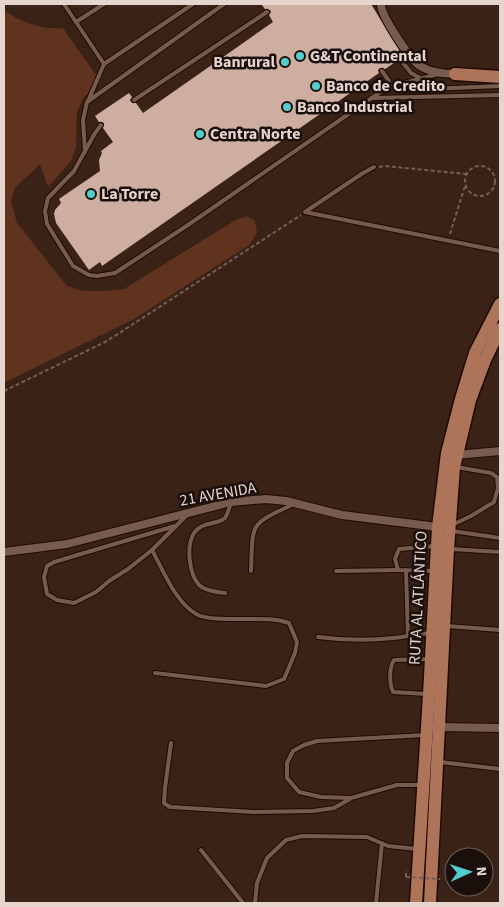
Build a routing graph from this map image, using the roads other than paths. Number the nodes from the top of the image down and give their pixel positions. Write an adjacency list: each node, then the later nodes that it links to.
1 (65, 4): 7 (lane)
2 (104, 4): 7 (lane)
3 (193, 4): 9 (lane)
4 (224, 4): 21 (lane)
5 (381, 4): 12 (street)
6 (267, 12): 20 (lane)
7 (76, 22): 9 (lane)
8 (400, 58): 14 (lane)
9 (104, 64): 21 (lane)
10 (382, 72): 15 (lane)
11 (500, 72): 12 (street)
12 (449, 74): 13 (highway); 14 (lane)
13 (500, 77)
14 (420, 78): 19 (lane)
15 (388, 81)
16 (500, 86): 17 (lane)
17 (407, 90)
18 (500, 96): 19 (lane)
19 (370, 98): 23 (lane)
20 (134, 100)
21 (87, 102): 23 (lane)
22 (101, 125): 23 (lane)
23 (84, 151)
24 (374, 168): 25 (lane)
25 (500, 251)
26 (500, 304): 34 (highway, RUTA AL ATLÁNTICO)
27 (500, 330): 29 (highway, RUTA AL ATLÁNTICO)
28 (500, 451): 29 (street)
29 (455, 461): 34 (highway, RUTA AL ATLÁNTICO); 34 (lane)
30 (231, 502): 31 (street, 21 AVENIDA); 32 (street, 21 AVENIDA); 45 (lane)
31 (296, 504): 34 (street, 21 AVENIDA); 42 (lane)
32 (190, 512): 33 (lane); 38 (street, 21 AVENIDA)
33 (175, 526): 37 (lane); 37 (lane)
34 (446, 528): 35 (lane); 36 (highway, RUTA AL ATLÁNTICO)
35 (500, 538)
36 (443, 547): 39 (lane); 40 (lane); 44 (highway, RUTA AL ATLÁNTICO); 46 (highway, RUTA AL ATLÁNTICO)
37 (152, 550): 52 (lane)
38 (4, 552)
39 (500, 552)
40 (398, 570): 41 (lane); 43 (lane)
41 (406, 570): 44 (lane); 49 (lane)
42 (251, 571)
43 (336, 571)
44 (436, 571): 48 (highway, RUTA AL ATLÁNTICO)
45 (225, 593)
46 (445, 625): 47 (lane); 54 (highway, RUTA AL ATLÁNTICO)
47 (500, 630)
48 (433, 633): 49 (lane); 51 (highway, RUTA AL ATLÁNTICO)
49 (408, 636): 50 (lane)
50 (318, 637)
51 (431, 659): 53 (highway, RUTA AL ATLÁNTICO); 53 (lane)
52 (155, 673)
53 (430, 695): 56 (highway, RUTA AL ATLÁNTICO)
54 (439, 727): 55 (street); 58 (highway, RUTA AL ATLÁNTICO)
55 (500, 728)
56 (427, 735): 60 (highway, RUTA AL ATLÁNTICO); 61 (lane)
57 (171, 743): 61 (lane)
58 (437, 762): 59 (lane); 69 (highway, RUTA AL ATLÁNTICO)
59 (500, 769)
60 (424, 785): 61 (lane); 64 (highway, RUTA AL ATLÁNTICO)
61 (352, 798)
62 (382, 843): 64 (lane); 66 (lane); 67 (lane)
63 (201, 850): 65 (lane)
64 (420, 850): 68 (highway, RUTA AL ATLÁNTICO)
65 (242, 903)
66 (255, 903)
67 (376, 903)
68 (416, 903)
69 (430, 903)

